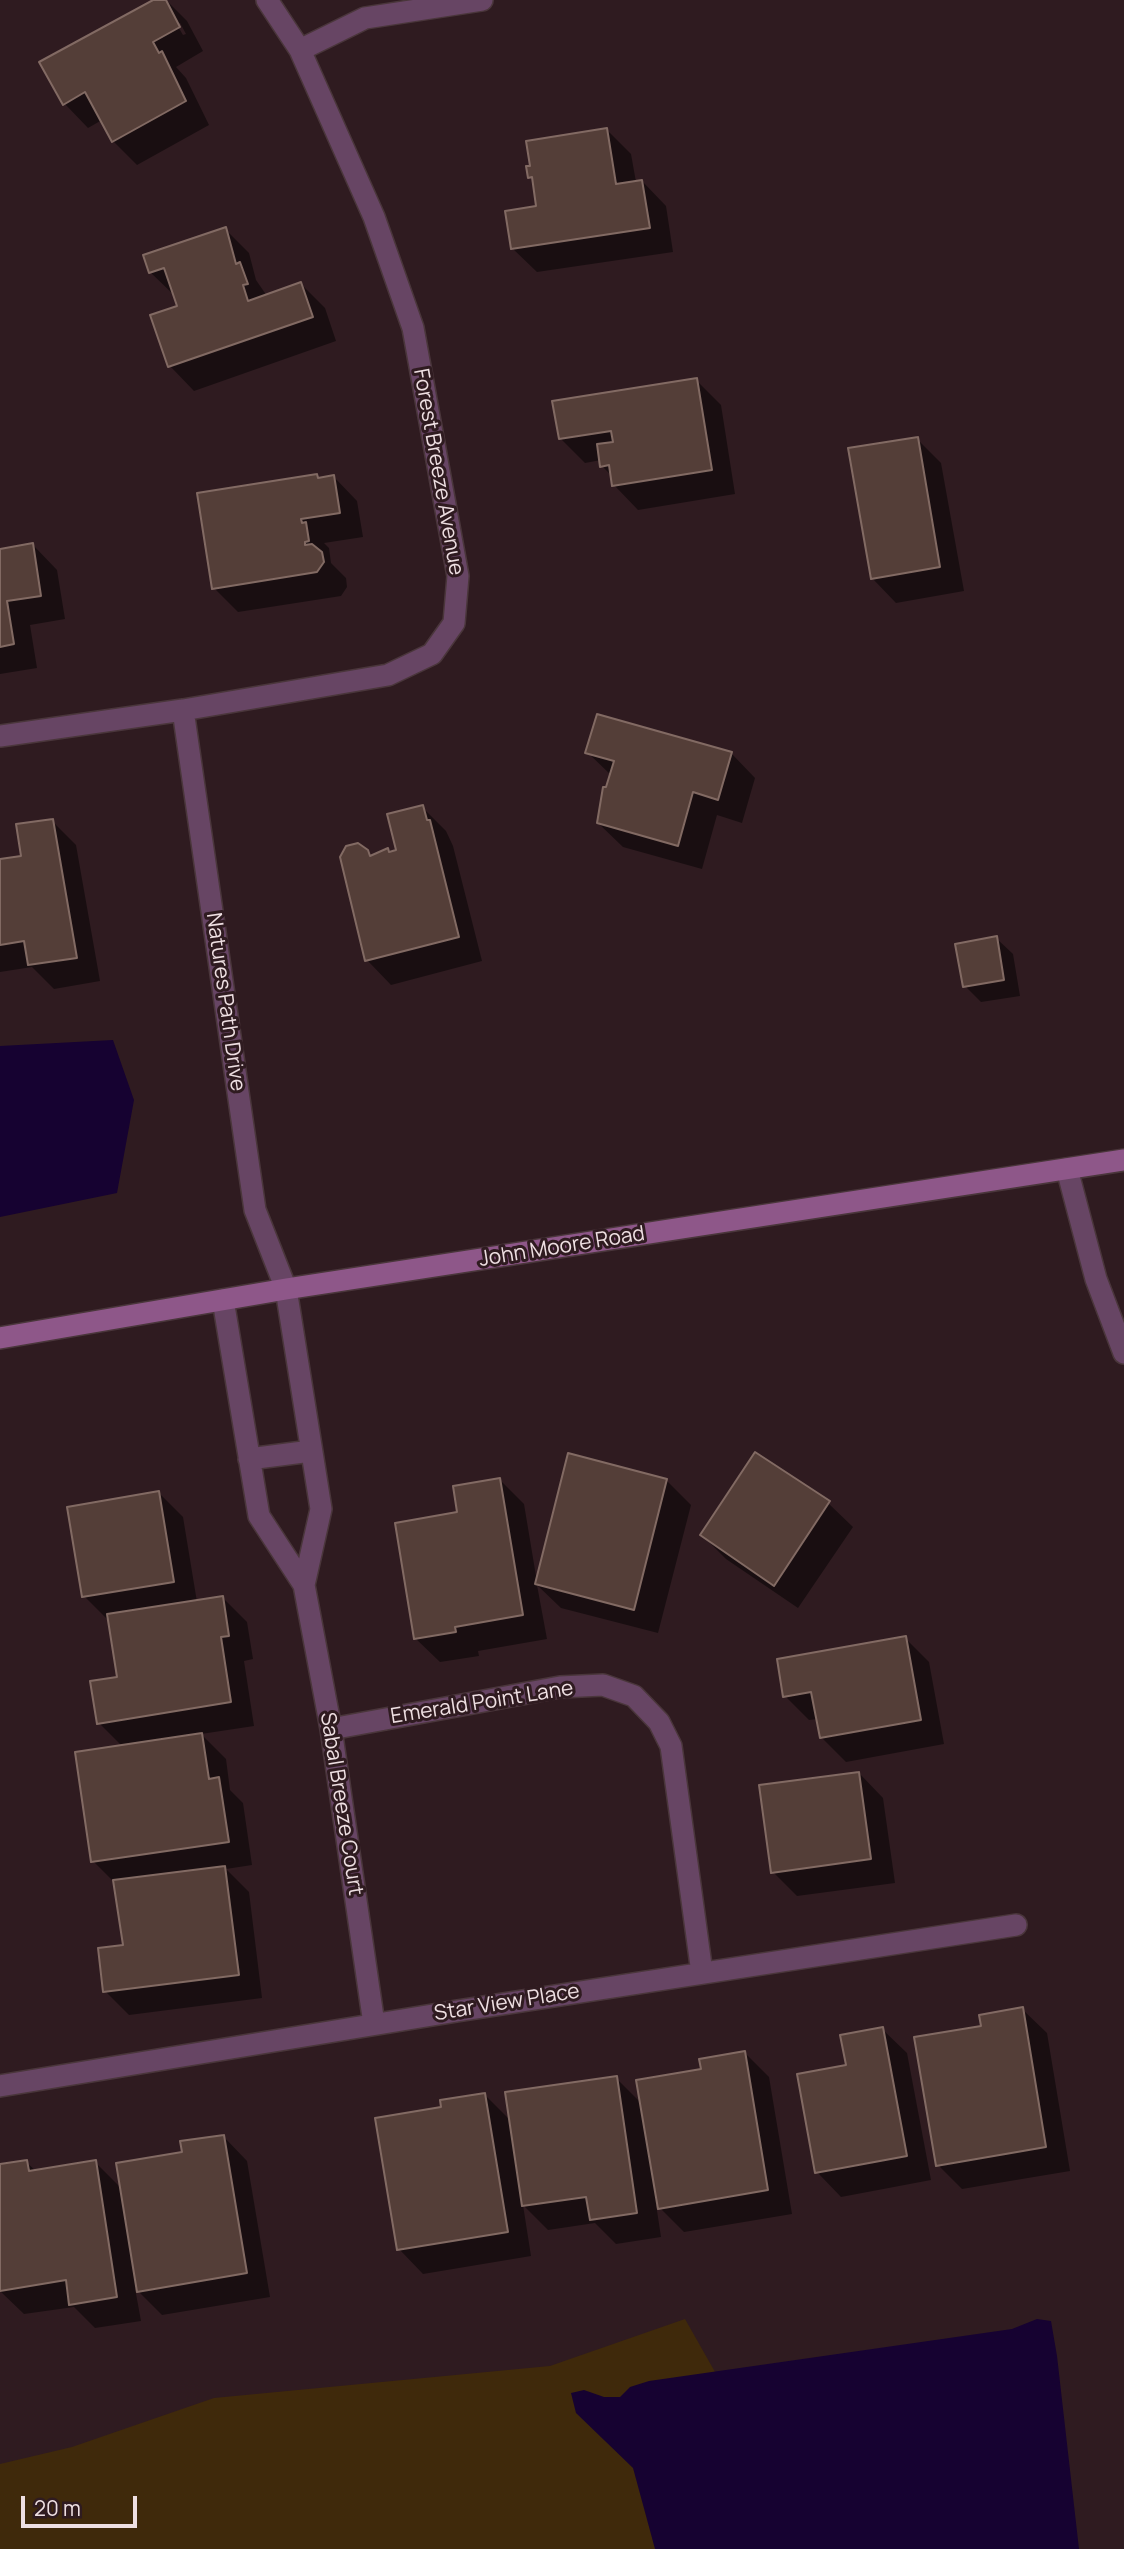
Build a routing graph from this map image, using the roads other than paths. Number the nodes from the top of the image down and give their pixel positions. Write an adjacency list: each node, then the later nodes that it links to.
1 (267, 0): 3 (street, Forest Breeze Avenue)
2 (482, 0): 3 (street)
3 (300, 50): 4 (street, Forest Breeze Avenue)
4 (183, 710): 5 (street, Forest Breeze Avenue); 8 (street, Natures Path Drive)
5 (0, 736)
6 (1124, 1160): 7 (street, John Moore Road)
7 (1068, 1169): 8 (street, John Moore Road); 11 (street)
8 (286, 1289): 9 (street, John Moore Road); 12 (street, Sabal Breeze Court)
9 (223, 1300): 10 (street, John Moore Road); 13 (street, Sabal Breeze Court)
10 (0, 1338)
11 (1124, 1353)
12 (312, 1451): 13 (street); 14 (street, Sabal Breeze Court)
13 (249, 1459): 14 (street, Sabal Breeze Court)
14 (304, 1585): 15 (street, Sabal Breeze Court)
15 (331, 1729): 17 (street, Emerald Point Lane); 18 (street, Sabal Breeze Court)
16 (1016, 1925): 17 (street, Star View Place)
17 (702, 1973): 18 (street, Star View Place)
18 (374, 2024): 19 (street, Star View Place)
19 (0, 2086)

